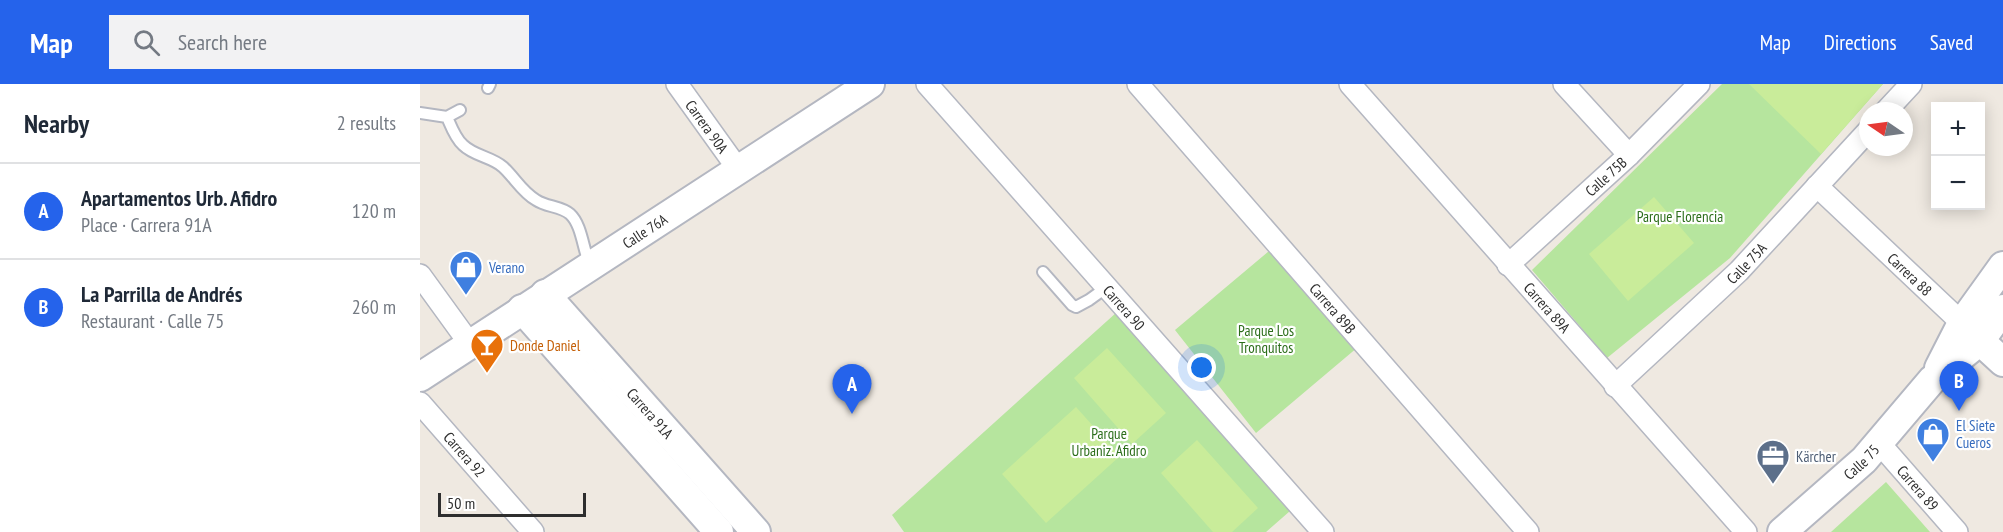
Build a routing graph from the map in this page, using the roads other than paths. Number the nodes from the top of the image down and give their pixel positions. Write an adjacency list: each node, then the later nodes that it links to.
1 (677, 84): 15 (street, Carrera 90A)
2 (870, 84): 15 (street, Calle 76A)
3 (927, 84): 22 (street, Carrera 90)
4 (1138, 84): 36 (street, Carrera 89B)
5 (1350, 84): 17 (street, Carrera 89A)
6 (1564, 84): 14 (street)
7 (1699, 84): 14 (street, Calle 75B)
8 (1911, 84): 9 (street)
9 (1894, 102)
10 (460, 110): 12 (lane)
11 (420, 113): 12 (lane)
12 (447, 117): 18 (lane)
13 (1859, 141): 16 (street, Calle 75A)
14 (1629, 155): 17 (street, Calle 75B)
15 (738, 169): 18 (street, Calle 76A)
16 (1817, 186): 25 (street, Carrera 88); 29 (street, Calle 75A)
17 (1508, 265): 29 (street, Carrera 89A)
18 (590, 266): 23 (street, Calle 76A)
19 (2003, 266): 25 (street, Calle 75)
20 (1043, 272): 22 (lane)
21 (420, 275): 26 (street)
22 (1107, 287): 35 (street, Carrera 90)
23 (534, 302): 26 (street, Calle 76A); 33 (street, Carrera 91A); 34 (street, Carrera 91A)
24 (2003, 309): 25 (street, Calle 75)
25 (1971, 332): 27 (street, Carrera 88); 31 (street, Calle 75)
26 (470, 344): 28 (street, Calle 76A)
27 (2003, 362)
28 (420, 377)
29 (1616, 386): 37 (street, Carrera 89A)
30 (420, 403): 32 (street, Carrera 92)
31 (1880, 444): 38 (street, Calle 75); 39 (street, Carrera 89)
32 (533, 532)
33 (719, 532)
34 (756, 532)
35 (1323, 532)
36 (1528, 532)
37 (1746, 532)
38 (1782, 532)
39 (1957, 532)

